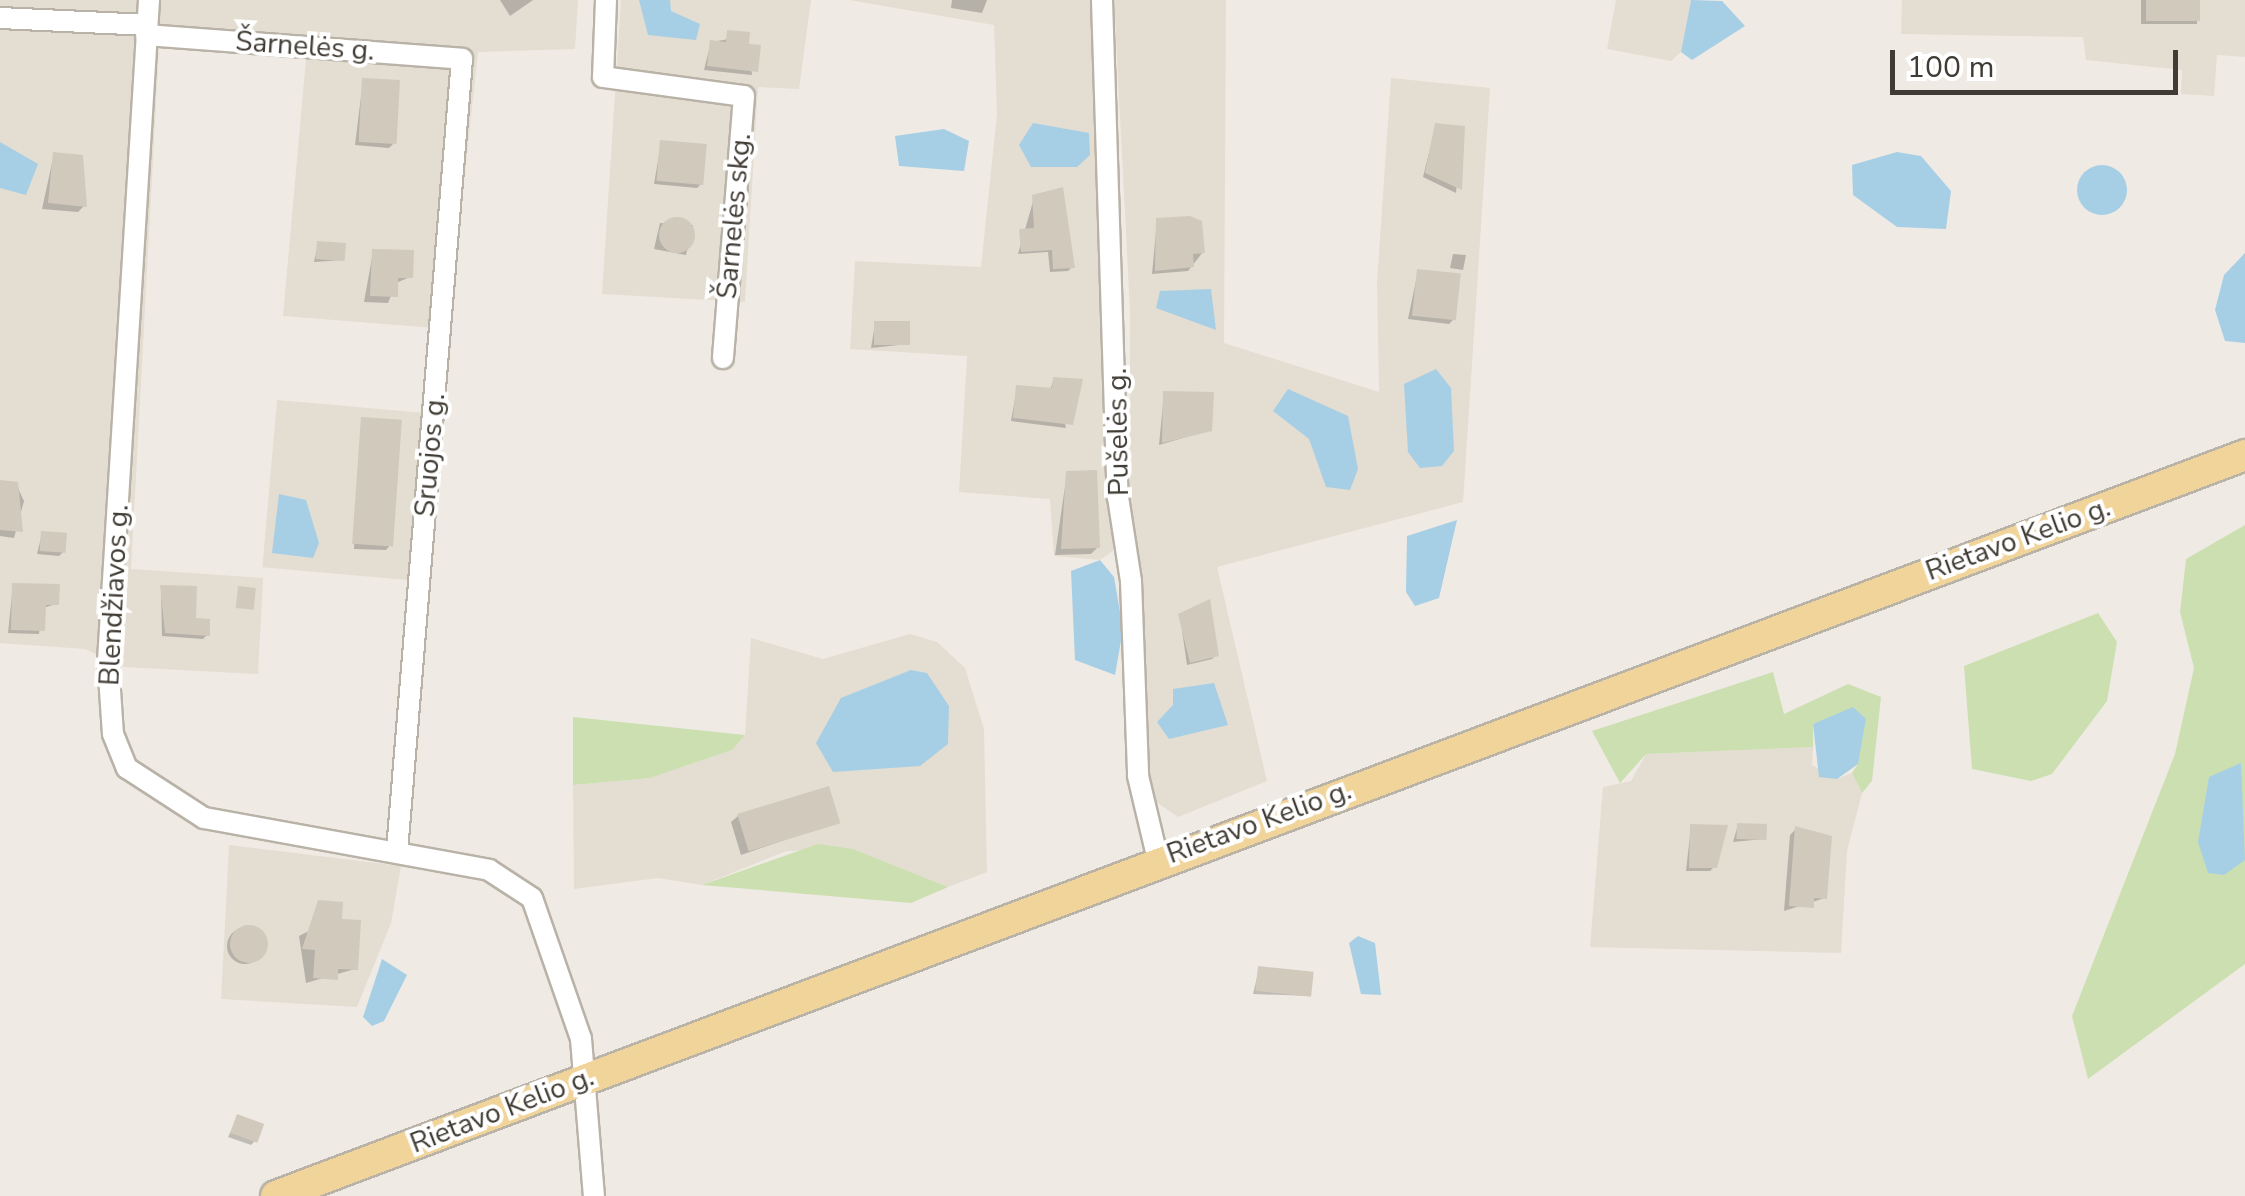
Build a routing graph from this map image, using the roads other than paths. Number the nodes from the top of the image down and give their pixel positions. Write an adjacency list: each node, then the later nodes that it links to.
1 (148, 0): 5 (street, Blendžiavos g.)
2 (606, 0): 7 (street, Šarnelės skg.)
3 (1102, 0): 10 (street, Pušelės g.)
4 (0, 18): 5 (street, Šarnelės g.)
5 (147, 30): 6 (street, Šarnelės g.); 9 (street, Blendžiavos g.)
6 (462, 59): 9 (street, Sruojos g.)
7 (723, 358)
8 (2245, 455): 10 (main road, Rietavo Kelio g.)
9 (397, 851): 11 (street, Blendžiavos g.)
10 (1158, 860): 11 (main road, Rietavo Kelio g.)
11 (586, 1078): 12 (main road, Rietavo Kelio g.); 13 (street, Blendžiavos g.)
12 (276, 1196)
13 (594, 1196)

